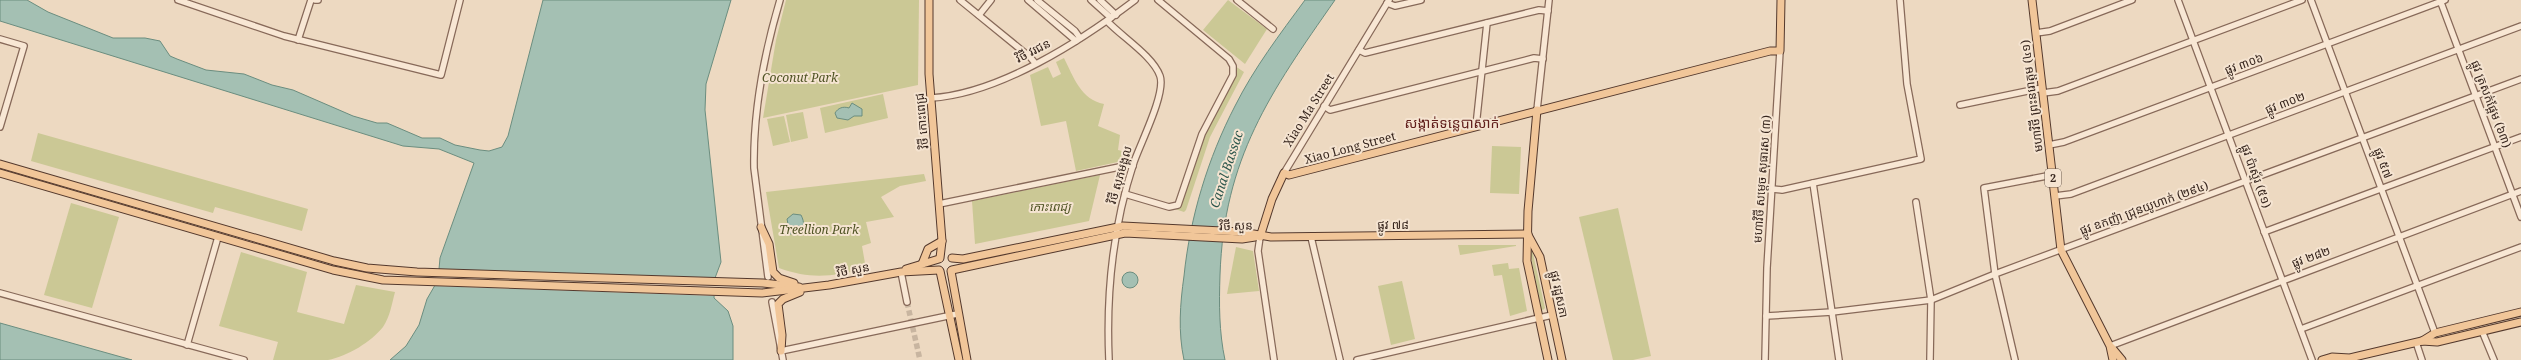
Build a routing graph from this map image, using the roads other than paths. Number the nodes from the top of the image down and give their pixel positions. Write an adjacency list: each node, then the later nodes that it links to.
1 (178, 0): 34 (street)
2 (310, 0): 34 (street)
3 (460, 0): 34 (street)
4 (780, 0): 76 (street)
5 (930, 0): 49 (main road, វិថី កោះពេជ្រ)
6 (960, 0): 27 (street)
7 (992, 0): 27 (street)
8 (1028, 0): 35 (street)
9 (1037, 0): 35 (street)
10 (1091, 0): 28 (street)
11 (1100, 0): 28 (street)
12 (1135, 0): 28 (street, វិថី វរជន)
13 (1158, 0): 70 (street)
14 (1237, 0): 31 (street)
15 (1420, 0): 25 (street)
16 (1549, 0): 26 (street)
17 (1781, 0): 40 (main road, មហាវិថី សម្តេច សុធារស (៣))
18 (1900, 0): 66 (street)
19 (2032, 0): 32 (main road, មហាវិថី ព្រះនរោត្តម (៤១) / 2)
20 (2132, 0): 32 (street)
21 (2178, 0): 36 (street, ផ្លូវ ប៉ាស្ទ័រ (៥១))
22 (2302, 0): 36 (street)
23 (2311, 0): 37 (street, ផ្លូវ ៥៧)
24 (2442, 1): 37 (street, ផ្លូវ ៣០៦); 38 (street, ផ្លូវ ត្រសក់ផ្អែម (៦៣))
25 (1388, 2): 39 (street, Xiao Ma Street)
26 (1548, 11): 29 (street); 41 (street)
27 (979, 15): 42 (street)
28 (1111, 18): 35 (street, វិថី វរជន); 61 (street, វិថី សុភមង្គល)
29 (1487, 23): 39 (street); 43 (street)
30 (2521, 26): 38 (street, ផ្លូវ ៣០២)
31 (1273, 29)
32 (2036, 33): 46 (main road, មហាវិថី ព្រះនរោត្តម (៤១) / 2)
33 (0, 39): 54 (street)
34 (298, 40)
35 (1078, 40): 42 (street, វិថី វរជន)
36 (2194, 40): 45 (street, ផ្លូវ ប៉ាស្ទ័រ (៥១)); 46 (street)
37 (2327, 44): 45 (street, ផ្លូវ ៣០៦); 47 (street, ផ្លូវ ៥៧)
38 (2458, 49): 47 (street, ផ្លូវ ៣០២); 48 (street, ផ្លូវ ត្រសក់ផ្អែម (៦៣))
39 (1359, 50): 51 (street, Xiao Ma Street)
40 (1780, 51): 52 (main road, Xiao Long Street); 68 (street, មហាវិថី សម្តេច សុធារស (៣))
41 (1543, 59): 43 (street); 52 (street)
42 (1035, 63): 49 (street, វិថី វរជន)
43 (1481, 71): 51 (street); 53 (street)
44 (2521, 79): 48 (street, ផ្លូវ ឧកញ៉ា ជ្រុនយូហាក់ (២៩៤))
45 (2211, 88): 55 (street, ផ្លូវ ប៉ាស្ទ័រ (៥១)); 58 (street, ផ្លូវ ៣០៦)
46 (2042, 91): 50 (street); 58 (main road, មហាវិថី ព្រះនរោត្តម (៤១) / 2)
47 (2345, 92): 55 (street, ផ្លូវ ៣០២); 57 (street, ផ្លូវ ៥៧)
48 (2476, 96): 57 (street, ផ្លូវ ឧកញ៉ា ជ្រុនយូហាក់ (២៩៤)); 59 (street, ផ្លូវ ត្រសក់ផ្អែម (៦៣))
49 (931, 98): 74 (main road, វិថី កោះពេជ្រ)
50 (1960, 105)
51 (1324, 106): 63 (street, Xiao Ma Street)
52 (1537, 110): 53 (main road, Xiao Long Street); 81 (main road, ផ្លូវ រដ្ឋសភា)
53 (1476, 126): 63 (main road, Xiao Long Street)
54 (0, 127)
55 (2229, 135): 65 (street, ផ្លូវ ប៉ាស្ទ័រ (៥១)); 72 (street, ផ្លូវ ៣០២)
56 (2521, 137): 59 (street)
57 (2362, 139): 65 (street, ផ្លូវ ឧកញ៉ា ជ្រុនយូហាក់ (២៩៤)); 67 (street, ផ្លូវ ៥៧)
58 (2049, 145): 64 (main road, មហាវិថី ព្រះនរោត្តម (៤១) / 2)
59 (2495, 146): 67 (street); 71 (street, ផ្លូវ ត្រសក់ផ្អែម (៦៣))
60 (0, 164): 99 (main road)
61 (1133, 166): 70 (street, វិថី សុភមង្គល); 74 (street)
62 (0, 173): 82 (main road)
63 (1284, 173): 83 (main road, Xiao Ma Street)
64 (2052, 175): 72 (main road, មហាវិថី ព្រះនរោត្តម (៤១) / 2); 95 (street)
65 (2246, 182): 79 (street, ផ្លូវ ប៉ាស្ទ័រ (៥១)); 88 (street, ផ្លូវ ឧកញ៉ា ជ្រុនយូហាក់ (២៩៤))
66 (1813, 183): 68 (street); 104 (street)
67 (2381, 188): 79 (street); 85 (street, ផ្លូវ ៥៧)
68 (1772, 189): 108 (street, មហាវិថី សម្តេច សុធារស (៣))
69 (2521, 191): 71 (street, ផ្លូវ ២៨២)
70 (1125, 194): 77 (street, វិថី សុភមង្គល)
71 (2512, 194): 75 (street, ផ្លូវ ត្រសក់ផ្អែម (៦៣)); 85 (street, ផ្លូវ ២៨២)
72 (2055, 196): 88 (main road, មហាវិថី ព្រះនរោត្តម (៤១) / 2)
73 (1916, 202): 101 (street)
74 (939, 204): 86 (main road, វិថី កោះពេជ្រ)
75 (2521, 217)
76 (761, 227): 96 (street); 99 (main road)
77 (1117, 227): 78 (main road, វិថី សួន); 80 (street, វិថី សុភមង្គល); 89 (main road, វិថី សួន)
78 (1176, 232): 80 (main road, វិថី សួន); 83 (main road, វិថី សួន)
79 (2264, 232): 97 (street, ផ្លូវ ប៉ាស្ទ័រ (៥១))
80 (1115, 234): 93 (main road, វិថី សួន); 123 (street, វិថី សុភមង្គល)
81 (1528, 234): 84 (main road, ផ្លូវ ៧៨); 107 (main road, ផ្លូវ រដ្ឋសភា); 109 (main road, ផ្លូវ រដ្ឋសភា)
82 (218, 237): 99 (main road); 115 (street)
83 (1260, 237): 84 (main road, ផ្លូវ ៧៨); 124 (street)
84 (1311, 237): 125 (street)
85 (2399, 237): 97 (street, ផ្លូវ ២៨២); 98 (street, ផ្លូវ ៥៧)
86 (942, 241): 89 (main road, វិថី កោះពេជ្រ); 90 (main road, វិថី កោះពេជ្រ); 91 (main road)
87 (2521, 247): 98 (street)
88 (2061, 250): 95 (street, ផ្លូវ ឧកញ៉ា ជ្រុនយូហាក់ (២៩៤)); 116 (main road, មហាវិថី ព្រះនរោត្តម (៤១) / 2)
89 (950, 258): 90 (main road); 93 (main road)
90 (939, 259): 91 (main road, វិថី សួន); 92 (main road)
91 (922, 264): 94 (main road, វិថី សួន)
92 (940, 270): 93 (main road); 94 (main road, វិថី សួន); 106 (main road)
93 (952, 270): 106 (main road)
94 (901, 272): 99 (main road, វិថី សួន); 103 (street)
95 (1995, 274): 101 (street, ផ្លូវ ឧកញ៉ា ជ្រុនយូហាក់ (២៩៤)); 132 (street)
96 (768, 277)
97 (2283, 280): 111 (street, ផ្លូវ ប៉ាស្ទ័រ (៥១)); 116 (street, ផ្លូវ ២៨២)
98 (2417, 285): 111 (street); 113 (street, ផ្លូវ ៥៧)
99 (809, 288): 117 (main road)
100 (0, 293): 115 (street)
101 (1931, 300): 104 (street, ផ្លូវ ឧកញ៉ា ជ្រុនយូហាក់ (២៩៤)); 131 (street)
102 (772, 302): 117 (street)
103 (907, 302)
104 (1832, 312): 108 (street, ផ្លូវ ឧកញ៉ា ជ្រុនយូហាក់ (២៩៤)); 130 (street)
105 (2521, 312): 113 (main road)
106 (954, 314): 117 (street); 121 (main road); 122 (main road)
107 (1552, 315): 109 (street); 128 (main road, ផ្លូវ រដ្ឋសភា)
108 (1766, 316): 129 (street, មហាវិថី សម្តេច សុធារស (៣))
109 (1538, 318): 126 (street); 127 (main road, ផ្លូវ រដ្ឋសភា)
110 (2521, 322): 112 (main road)
111 (2301, 329): 135 (street, ផ្លូវ ប៉ាស្ទ័រ (៥១))
112 (2482, 332): 114 (main road); 138 (street)
113 (2435, 333): 114 (main road)
114 (2419, 342): 118 (main road); 137 (street)
115 (187, 345): 119 (street)
116 (2110, 346): 133 (main road, មហាវិថី ព្រះនរោត្តម (៤១) / 2); 134 (main road, មហាវិថី ព្រះនរោត្តម (៤១) / 2)
117 (781, 351): 120 (street)
118 (2348, 359): 136 (main road)
119 (244, 360)
120 (783, 360)
121 (959, 360)
122 (967, 360)
123 (1109, 360)
124 (1274, 360)
125 (1340, 360)
126 (1357, 360)
127 (1548, 360)
128 (1562, 360)
129 (1765, 360)
130 (1839, 360)
131 (1930, 360)
132 (2015, 360)
133 (2113, 360)
134 (2122, 360)
135 (2312, 360)
136 (2322, 360)
137 (2422, 360)
138 (2494, 360)

